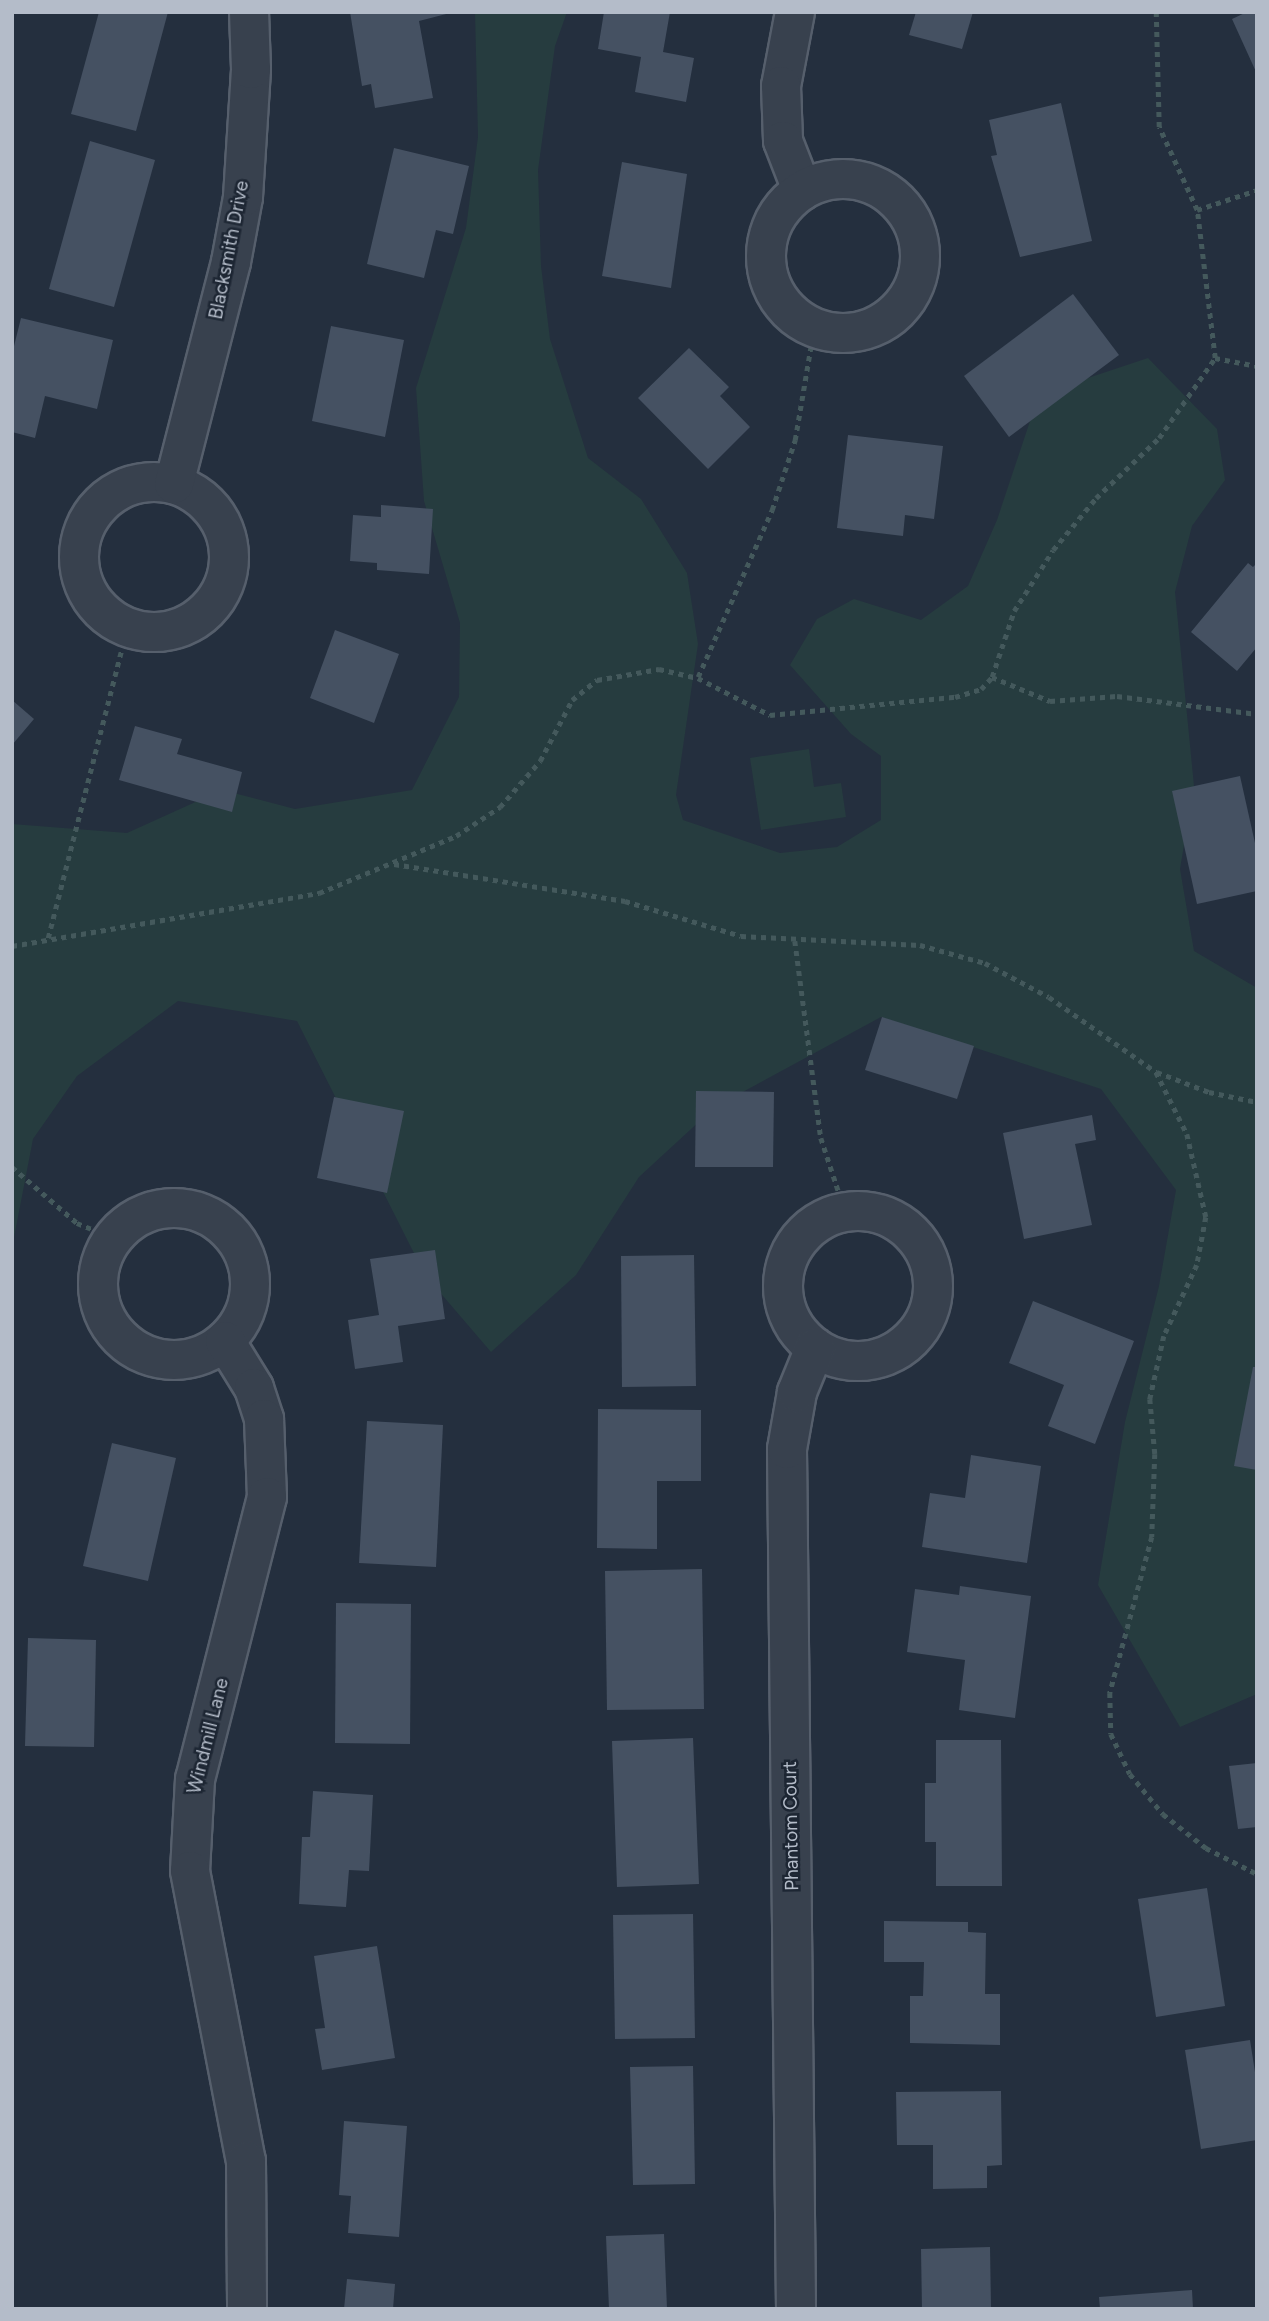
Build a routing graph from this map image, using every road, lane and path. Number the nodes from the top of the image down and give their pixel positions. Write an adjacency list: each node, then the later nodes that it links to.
1 (249, 12): 10 (street, Blacksmith Drive)
2 (795, 12): 4 (street)
3 (1156, 12): 6 (path)
4 (802, 190): 7 (street); 7 (street)
5 (1257, 190): 6 (path)
6 (1197, 210): 8 (path)
7 (814, 328): 13 (path)
8 (1215, 358): 9 (path); 12 (path)
9 (1257, 366)
10 (174, 484): 11 (street); 11 (street)
11 (127, 627): 16 (path)
12 (992, 677): 13 (path); 14 (path)
13 (698, 678): 15 (path)
14 (1257, 715)
15 (393, 864): 16 (path); 17 (path)
16 (48, 939): 18 (path)
17 (795, 941): 19 (path); 22 (path)
18 (12, 946)
19 (1156, 1072): 20 (path); 26 (path)
20 (1257, 1102)
21 (12, 1167): 23 (path)
22 (845, 1211): 25 (street); 25 (street)
23 (112, 1237): 24 (street); 24 (street)
24 (225, 1341): 27 (street, Windmill Lane)
25 (815, 1348): 28 (street, Phantom Court)
26 (1257, 1874)
27 (247, 2309)
28 (796, 2309)

